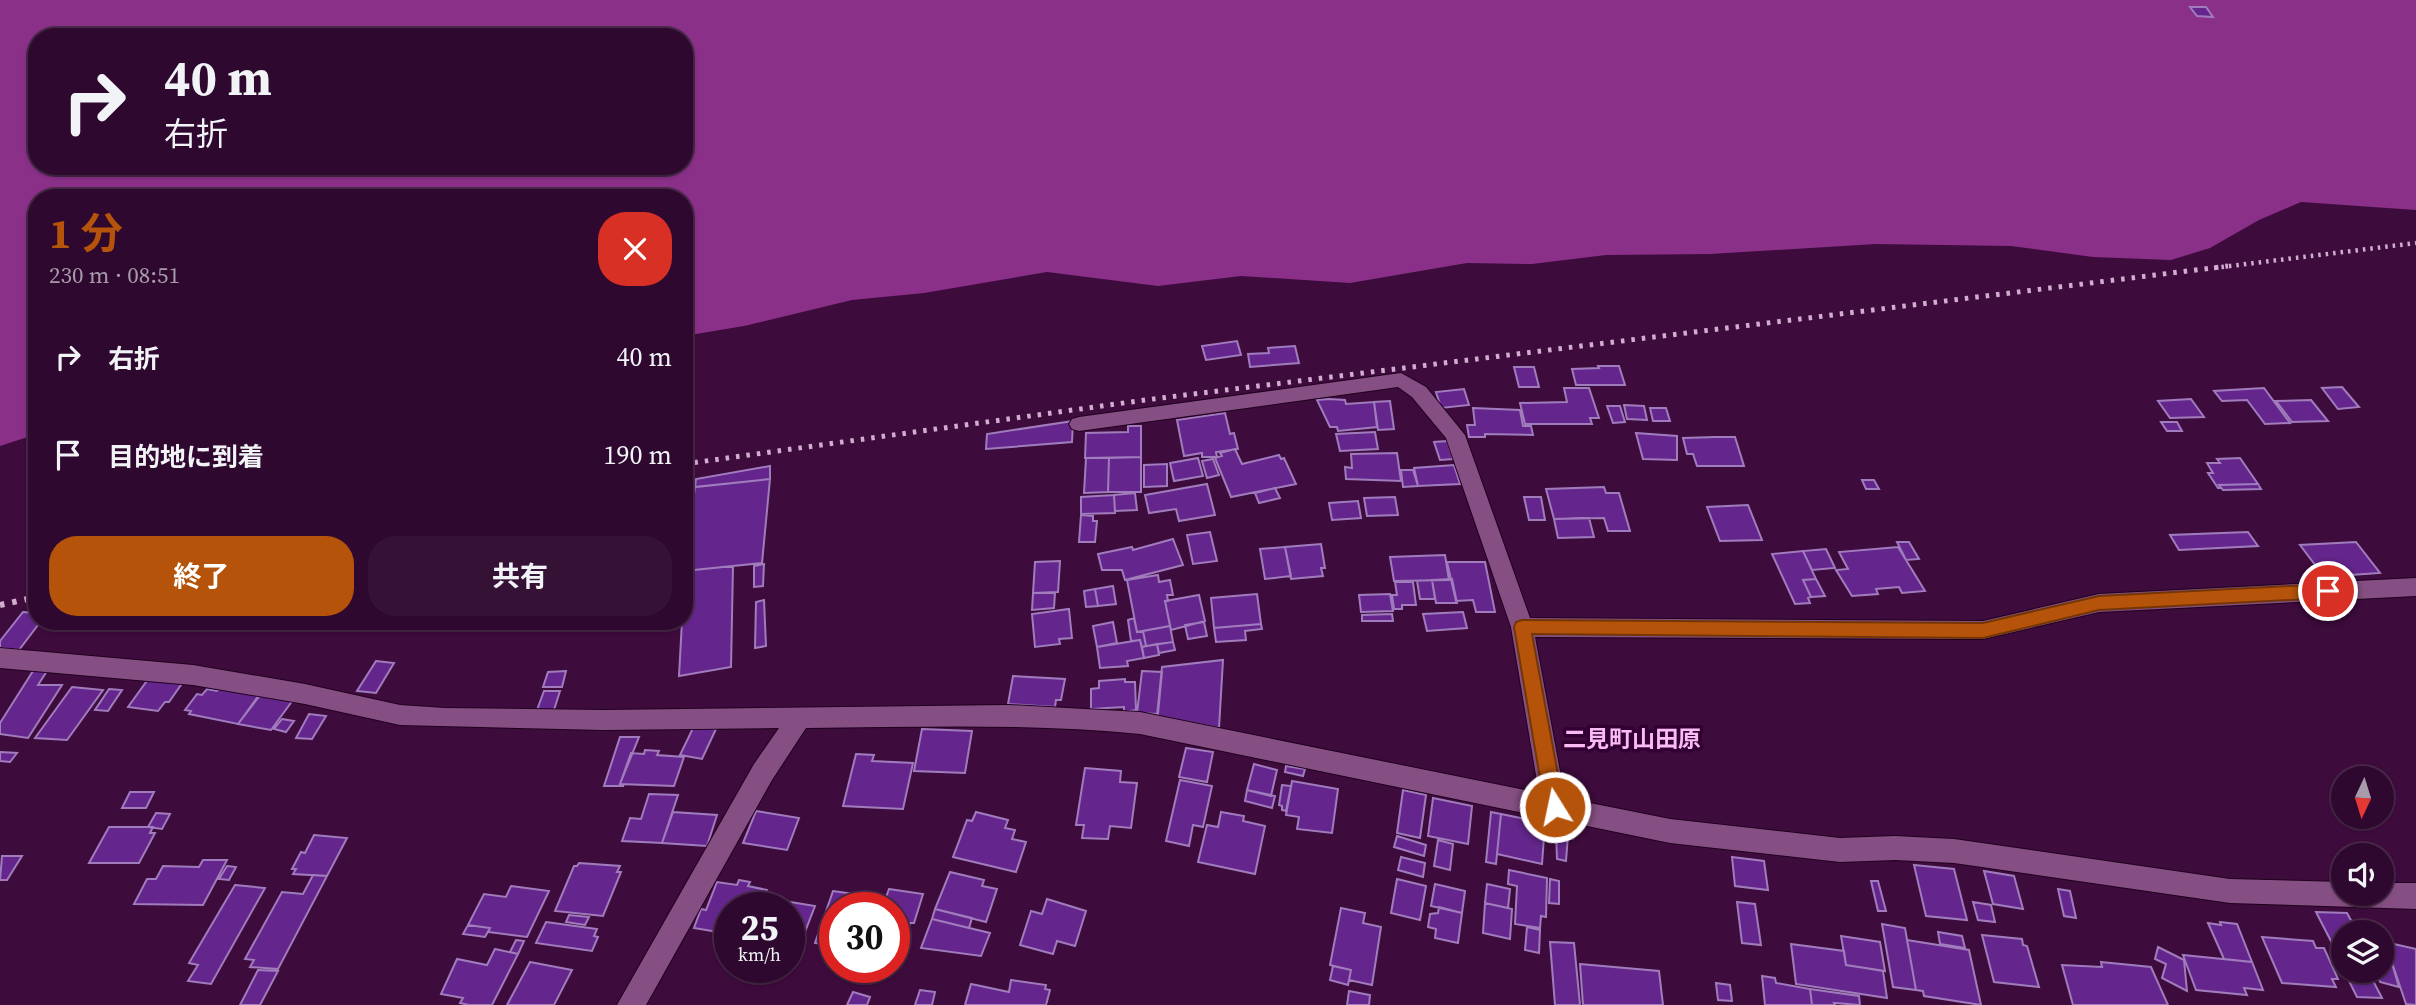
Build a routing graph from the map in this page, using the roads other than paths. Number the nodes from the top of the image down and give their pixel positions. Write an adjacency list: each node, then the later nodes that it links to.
1 (1079, 424): 3 (street)
2 (2416, 587): 3 (street)
3 (1522, 627): 6 (street)
4 (0, 657): 5 (street)
5 (800, 717): 6 (street); 8 (street)
6 (1555, 807): 7 (street)
7 (2416, 896)
8 (631, 1005)

